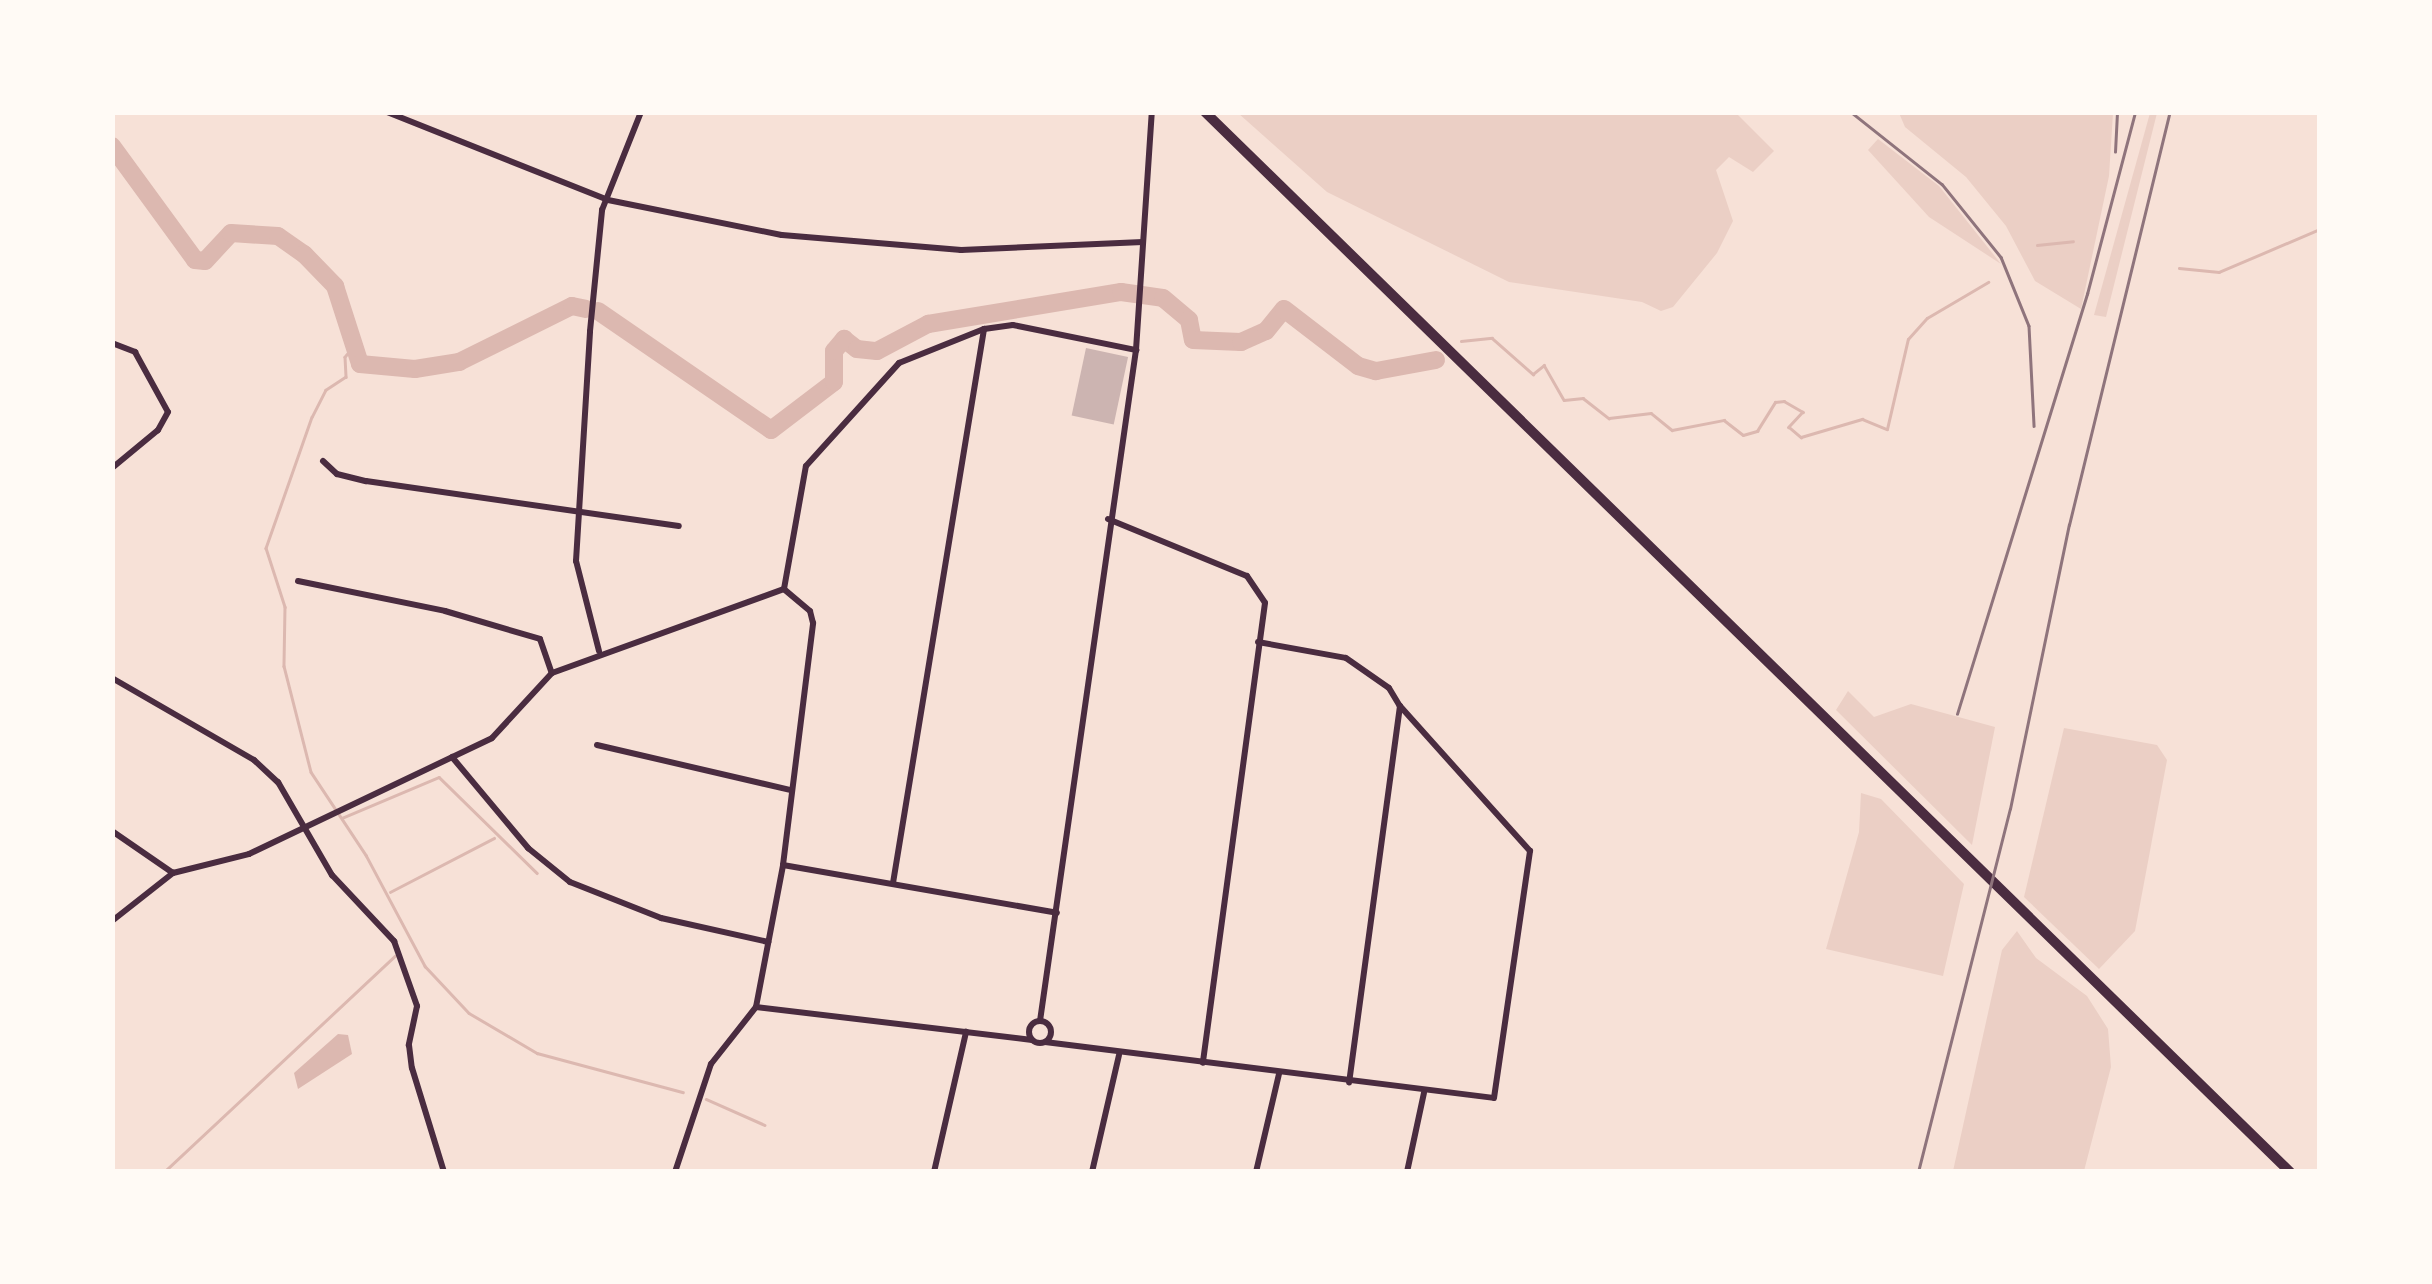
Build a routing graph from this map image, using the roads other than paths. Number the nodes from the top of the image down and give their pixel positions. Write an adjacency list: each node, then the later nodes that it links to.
1 (387, 112): 5 (street)
2 (641, 112): 5 (street)
3 (1152, 112): 6 (street)
4 (1205, 112): 49 (highway)
5 (608, 200): 6 (street); 12 (street)
6 (1143, 242): 9 (street)
7 (984, 329): 9 (street); 16 (street); 29 (street)
8 (112, 344): 11 (street)
9 (1136, 350): 13 (street)
10 (324, 462): 12 (street)
11 (112, 468)
12 (577, 514): 14 (street); 18 (street)
13 (1108, 519): 17 (street); 30 (street)
14 (679, 526)
15 (298, 581): 19 (street)
16 (784, 589): 18 (street); 24 (street)
17 (1258, 642): 21 (street); 39 (street)
18 (599, 651): 19 (street)
19 (552, 672): 23 (street)
20 (112, 678): 25 (street)
21 (1400, 706): 41 (street); 42 (street)
22 (597, 745): 24 (street)
23 (452, 757): 25 (street); 32 (street)
24 (790, 790): 27 (street)
25 (306, 826): 28 (street); 43 (street)
26 (112, 832): 28 (street)
27 (782, 865): 29 (street); 32 (street)
28 (173, 873): 31 (street)
29 (893, 883): 30 (street)
30 (1058, 913): 34 (street)
31 (112, 920)
32 (768, 942): 33 (street)
33 (756, 1008): 35 (street); 44 (street)
34 (1040, 1022): 36 (street); 37 (street)
35 (966, 1032): 36 (street); 45 (street)
36 (1032, 1040): 37 (street)
37 (1045, 1042): 38 (street)
38 (1119, 1055): 39 (street); 46 (street)
39 (1203, 1062): 40 (street)
40 (1280, 1074): 41 (street); 47 (street)
41 (1349, 1083): 42 (street)
42 (1424, 1093): 48 (street)
43 (444, 1172)
44 (675, 1172)
45 (934, 1172)
46 (1092, 1172)
47 (1256, 1172)
48 (1407, 1172)
49 (2290, 1172)

